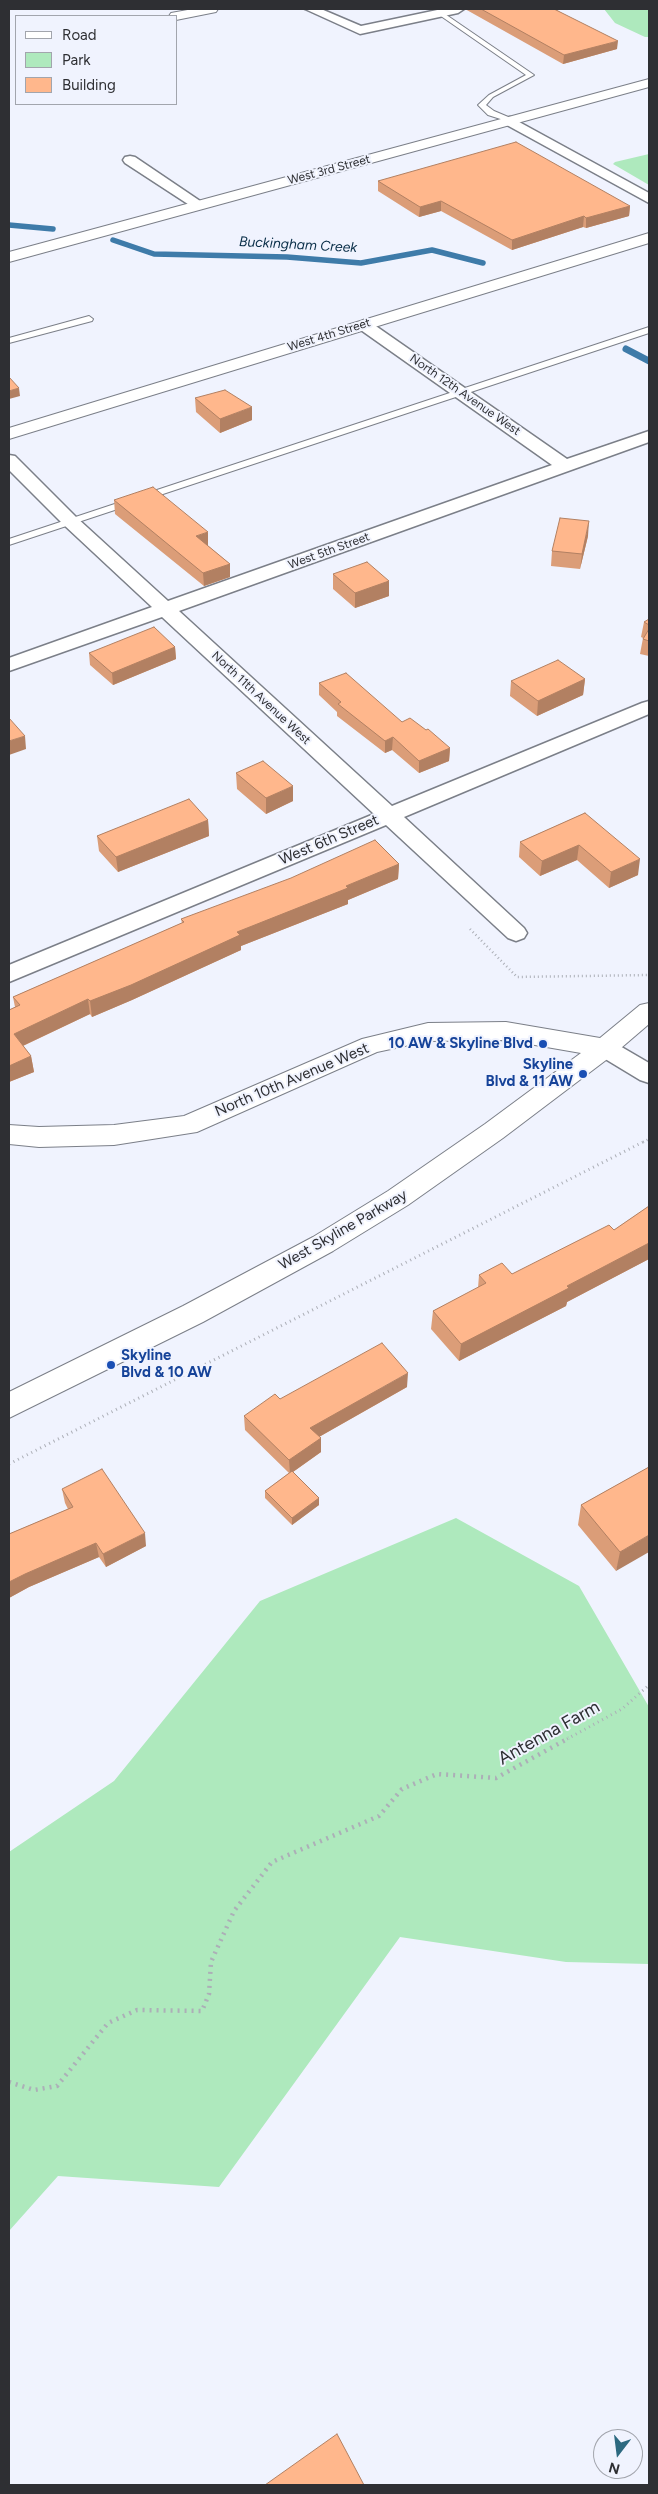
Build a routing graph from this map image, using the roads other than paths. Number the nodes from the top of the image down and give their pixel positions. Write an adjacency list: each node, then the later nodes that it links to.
1 (211, 9): 5 (street)
2 (311, 9): 4 (street)
3 (458, 9): 4 (street)
4 (440, 13): 7 (lane)
5 (178, 16)
6 (649, 84): 7 (street, West 3rd Street)
7 (510, 121): 9 (street); 10 (street, West 3rd Street)
8 (130, 160): 10 (street)
9 (649, 199)
10 (199, 205): 12 (street, West 3rd Street)
11 (649, 238): 14 (street, West 4th Street)
12 (9, 257)
13 (89, 319): 16 (lane)
14 (364, 324): 17 (street, North 12th Avenue West); 18 (street, West 4th Street)
15 (649, 330): 17 (lane)
16 (9, 341)
17 (461, 392): 21 (street, North 12th Avenue West); 22 (lane)
18 (9, 434)
19 (649, 436): 21 (street, West 5th Street)
20 (9, 460): 22 (street, North 11th Avenue West)
21 (565, 466): 24 (street, West 5th Street)
22 (70, 521): 23 (lane); 24 (street, North 11th Avenue West)
23 (9, 542)
24 (167, 609): 25 (street, West 5th Street); 27 (street, North 11th Avenue West)
25 (9, 665)
26 (649, 707): 27 (street, West 6th Street)
27 (387, 816): 28 (street, North 11th Avenue West); 29 (street, West 6th Street)
28 (516, 933)
29 (9, 974)
30 (649, 1010): 31 (street, West Skyline Parkway)
31 (605, 1048): 32 (street); 33 (street, North 10th Avenue West); 34 (street, West Skyline Parkway)
32 (649, 1074)
33 (9, 1134)
34 (9, 1406)

